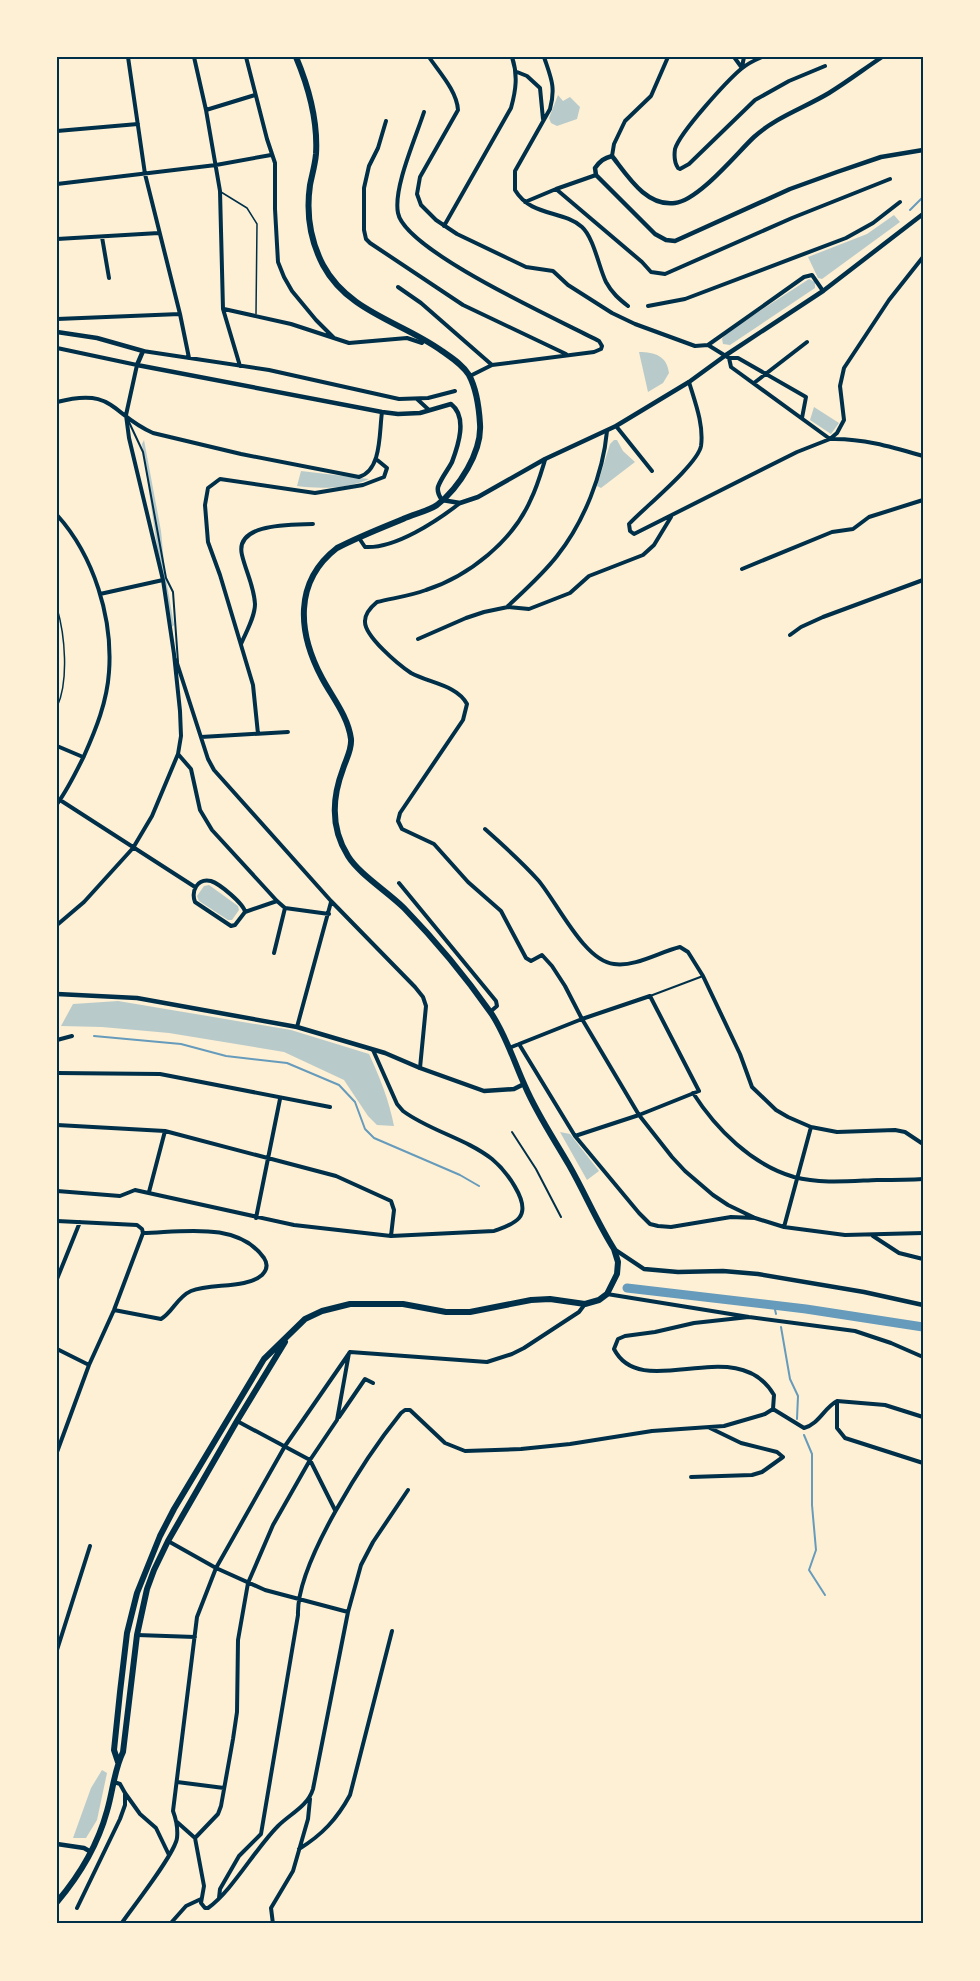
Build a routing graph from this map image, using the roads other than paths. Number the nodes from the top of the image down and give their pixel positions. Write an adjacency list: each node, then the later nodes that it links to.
1 (129, 57): 21 (street)
2 (194, 57): 17 (street)
3 (246, 57): 16 (street)
4 (296, 57): 52 (highway)
5 (429, 57): 36 (street)
6 (512, 57): 15 (street)
7 (544, 57): 19 (street)
8 (668, 57): 25 (street)
9 (734, 57): 14 (street)
10 (744, 57): 14 (street)
11 (762, 57): 14 (street)
12 (882, 57): 25 (street)
13 (825, 66): 14 (street)
14 (742, 68)
15 (517, 72): 19 (street); 36 (street)
16 (255, 95): 17 (street); 24 (street)
17 (206, 110): 26 (street)
18 (424, 112): 57 (street)
19 (543, 119): 33 (street)
20 (386, 121): 57 (street)
21 (138, 124): 22 (street); 27 (street)
22 (57, 131)
23 (923, 150): 28 (street)
24 (272, 155): 26 (street); 51 (street)
25 (612, 156): 28 (street)
26 (216, 165): 27 (street); 32 (street)
27 (145, 174): 30 (street); 37 (street)
28 (596, 175): 31 (street)
29 (890, 179): 31 (street)
30 (57, 184)
31 (556, 189): 33 (street)
32 (220, 191): 46 (street); 48 (lane)
33 (525, 202): 44 (street)
34 (900, 202): 45 (street)
35 (923, 214): 43 (street)
36 (444, 226): 54 (street)
37 (159, 233): 38 (street); 47 (street)
38 (102, 237): 39 (street); 41 (street)
39 (57, 239)
40 (923, 257): 76 (street)
41 (110, 278)
42 (398, 287): 61 (street)
43 (823, 291): 54 (street); 58 (street)
44 (628, 306)
45 (648, 306)
46 (223, 309): 48 (street); 62 (street)
47 (180, 314): 49 (street); 59 (street)
48 (256, 316): 51 (street)
49 (57, 319)
50 (57, 332): 56 (street)
51 (334, 338): 52 (street)
52 (424, 339): 64 (highway)
53 (807, 342): 63 (street)
54 (708, 345): 58 (street)
55 (57, 348): 60 (street)
56 (143, 351): 59 (street); 60 (street)
57 (566, 354): 61 (street)
58 (727, 357): 63 (street); 65 (street); 66 (street)
59 (189, 358): 62 (street)
60 (137, 365): 71 (street); 72 (street)
61 (492, 365): 64 (street)
62 (240, 366): 68 (street)
63 (765, 374): 66 (street); 73 (street)
64 (469, 376): 81 (highway)
65 (689, 382): 74 (street); 85 (street)
66 (754, 383): 73 (street)
67 (455, 391): 68 (street)
68 (416, 398): 70 (street)
69 (57, 402): 72 (street)
70 (429, 410): 71 (street); 81 (street)
71 (382, 412): 78 (street)
72 (126, 415): 78 (street); 89 (street); 98 (street)
73 (802, 418): 76 (street)
74 (616, 426): 75 (street); 80 (street)
75 (607, 431): 79 (street); 92 (street)
76 (830, 439): 77 (street); 85 (street)
77 (923, 456)
78 (376, 459): 96 (street)
79 (545, 459): 83 (street); 122 (street)
80 (652, 471)
81 (442, 500): 83 (street); 87 (highway)
82 (923, 500): 88 (street)
83 (460, 503): 87 (street)
84 (57, 515): 91 (street)
85 (671, 517): 92 (street)
86 (313, 524): 96 (street)
87 (358, 537): 121 (highway)
88 (742, 569)
89 (163, 580): 91 (street); 97 (street)
90 (923, 580): 94 (street)
91 (100, 594): 105 (street)
92 (508, 607): 95 (street)
93 (57, 608): 99 (lane)
94 (790, 635)
95 (418, 639)
96 (241, 645): 101 (street)
97 (174, 654): 98 (street); 104 (street)
98 (178, 665): 102 (street)
99 (57, 707)
100 (288, 732): 101 (street)
101 (258, 734): 102 (street)
102 (201, 737): 112 (street)
103 (57, 746): 105 (street)
104 (178, 754): 108 (street); 111 (street)
105 (83, 758): 106 (street)
106 (59, 802): 108 (street)
107 (485, 829): 118 (street)
108 (133, 848): 110 (street); 116 (street)
109 (399, 883): 121 (street)
110 (195, 887): 114 (street); 114 (street)
111 (277, 901): 113 (street); 114 (street)
112 (332, 901): 115 (street); 129 (street)
113 (285, 908): 115 (street); 117 (street)
114 (245, 912)
115 (329, 914): 123 (street)
116 (57, 925)
117 (274, 953)
118 (703, 976): 120 (street); 137 (street)
119 (57, 994): 123 (street)
120 (650, 996): 122 (street); 132 (street)
121 (490, 1012): 127 (highway)
122 (582, 1019): 126 (street); 135 (street)
123 (297, 1027): 128 (street)
124 (72, 1036): 125 (street)
125 (57, 1040)
126 (519, 1044): 127 (street); 140 (street)
127 (509, 1048): 131 (highway)
128 (373, 1050): 129 (street); 156 (street)
129 (420, 1068): 131 (street)
130 (57, 1073): 133 (street)
131 (524, 1084): 157 (highway)
132 (693, 1093): 135 (street); 143 (street)
133 (280, 1099): 134 (street); 142 (street)
134 (330, 1107)
135 (639, 1114): 140 (street); 149 (street)
136 (57, 1125): 138 (street)
137 (811, 1127): 141 (street); 143 (street)
138 (165, 1131): 142 (street); 146 (street)
139 (512, 1132): 147 (street)
140 (576, 1136): 149 (street)
141 (923, 1144)
142 (267, 1158): 148 (street); 156 (street)
143 (796, 1178): 144 (street); 152 (street)
144 (923, 1179)
145 (57, 1191): 146 (street)
146 (148, 1192): 148 (street)
147 (561, 1217)
148 (256, 1218): 156 (street)
149 (755, 1218): 152 (street)
150 (57, 1221): 151 (street)
151 (80, 1222): 153 (street); 159 (street)
152 (784, 1227): 155 (street)
153 (144, 1233): 163 (street); 163 (street)
154 (923, 1233): 155 (street)
155 (872, 1235): 158 (street)
156 (391, 1236)
157 (614, 1249): 160 (highway); 162 (street)
158 (923, 1259)
159 (57, 1278)
160 (608, 1292): 161 (highway); 164 (street)
161 (585, 1304): 165 (highway); 167 (street)
162 (923, 1305)
163 (114, 1310): 169 (street)
164 (749, 1317): 168 (street); 172 (street)
165 (288, 1336): 173 (highway); 176 (highway)
166 (57, 1349): 169 (street)
167 (350, 1352): 175 (street); 178 (street)
168 (923, 1357)
169 (89, 1365): 179 (street)
170 (373, 1383): 175 (street)
171 (837, 1401): 172 (street); 174 (street); 181 (street)
172 (773, 1409): 177 (street)
173 (230, 1417): 176 (highway); 185 (highway)
174 (923, 1417)
175 (337, 1420): 180 (street)
176 (237, 1421): 178 (street); 186 (highway)
177 (709, 1428): 182 (street); 184 (street)
178 (285, 1446): 180 (street); 188 (street)
179 (57, 1452)
180 (310, 1460): 184 (street); 189 (street)
181 (923, 1463)
182 (691, 1477)
183 (408, 1490): 191 (street)
184 (336, 1510): 190 (street)
185 (160, 1536): 186 (highway); 193 (highway)
186 (168, 1541): 188 (street); 194 (highway)
187 (90, 1546): 196 (street)
188 (216, 1568): 189 (street); 195 (street)
189 (248, 1583): 190 (street); 200 (street)
190 (297, 1600): 191 (street); 210 (street)
191 (348, 1612): 202 (street)
192 (392, 1631): 206 (street)
193 (127, 1633): 194 (highway); 197 (highway)
194 (137, 1635): 195 (street); 197 (highway)
195 (195, 1637): 199 (street)
196 (57, 1650)
197 (118, 1762): 198 (highway)
198 (114, 1782): 201 (street); 207 (highway)
199 (177, 1782): 200 (street); 203 (street)
200 (224, 1788): 204 (street)
201 (125, 1793): 208 (street); 212 (street)
202 (310, 1798): 206 (street); 210 (street)
203 (176, 1821): 204 (street); 208 (street)
204 (195, 1838): 209 (street)
205 (57, 1844): 207 (street)
206 (299, 1849): 215 (street)
207 (91, 1852): 211 (highway)
208 (169, 1855): 213 (street)
209 (202, 1898): 210 (street); 214 (street)
210 (219, 1898)
211 (57, 1902)
212 (77, 1908)
213 (121, 1924)
214 (170, 1924)
215 (273, 1924)

